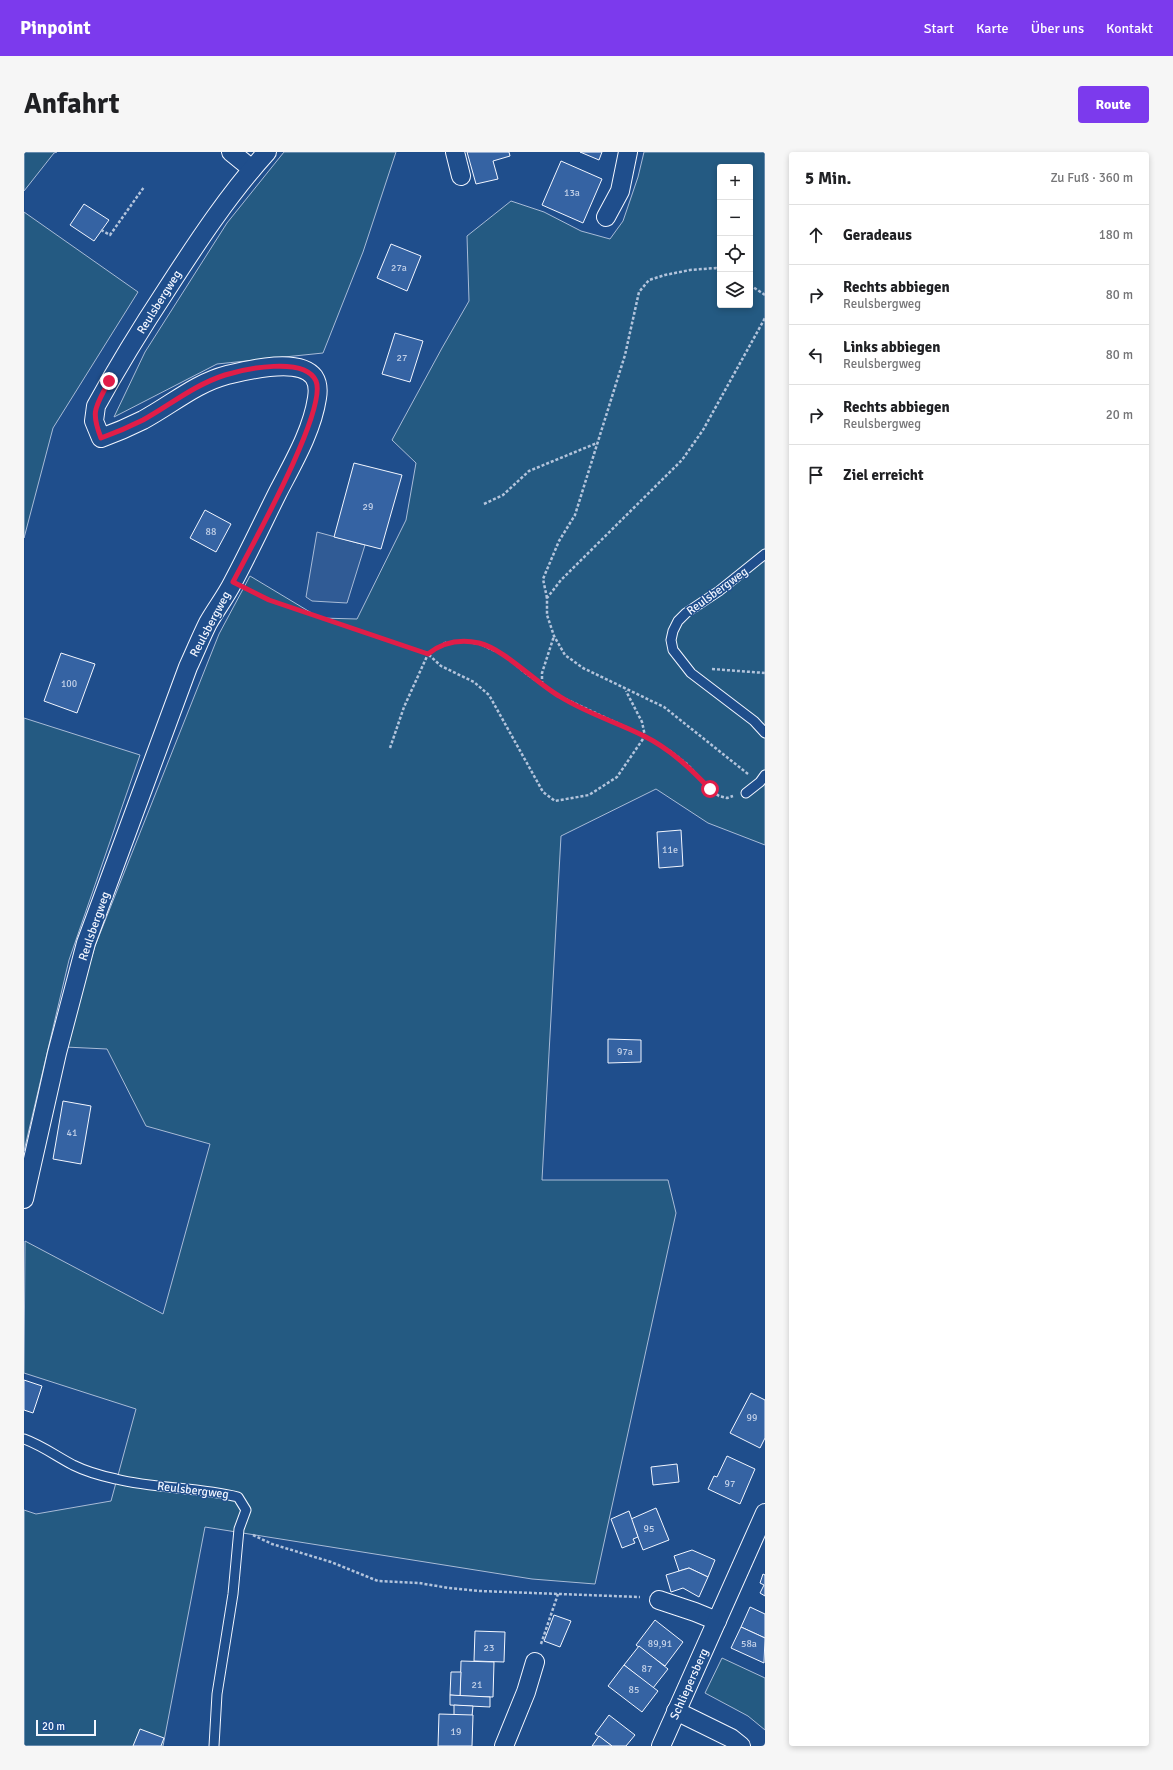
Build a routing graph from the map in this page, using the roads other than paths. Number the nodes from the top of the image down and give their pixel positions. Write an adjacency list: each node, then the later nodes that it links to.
1 (231, 152): 5 (street)
2 (268, 152): 5 (street, Reulsbergweg)
3 (455, 152): 6 (street)
4 (628, 152): 7 (street)
5 (252, 169): 12 (street, Reulsbergweg)
6 (461, 176)
7 (606, 217)
8 (765, 554): 9 (lane, Reulsbergweg)
9 (765, 733)
10 (763, 778): 11 (lane)
11 (746, 793)
12 (24, 1199)
13 (24, 1438): 19 (lane, Reulsbergweg)
14 (765, 1513): 16 (street, Schliepersberg)
15 (659, 1600): 16 (street)
16 (717, 1621): 18 (street, Schliepersberg)
17 (534, 1662): 20 (street)
18 (676, 1711): 21 (street, Schliepersberg); 22 (street)
19 (214, 1746)
20 (504, 1746)
21 (661, 1746)
22 (741, 1746)

